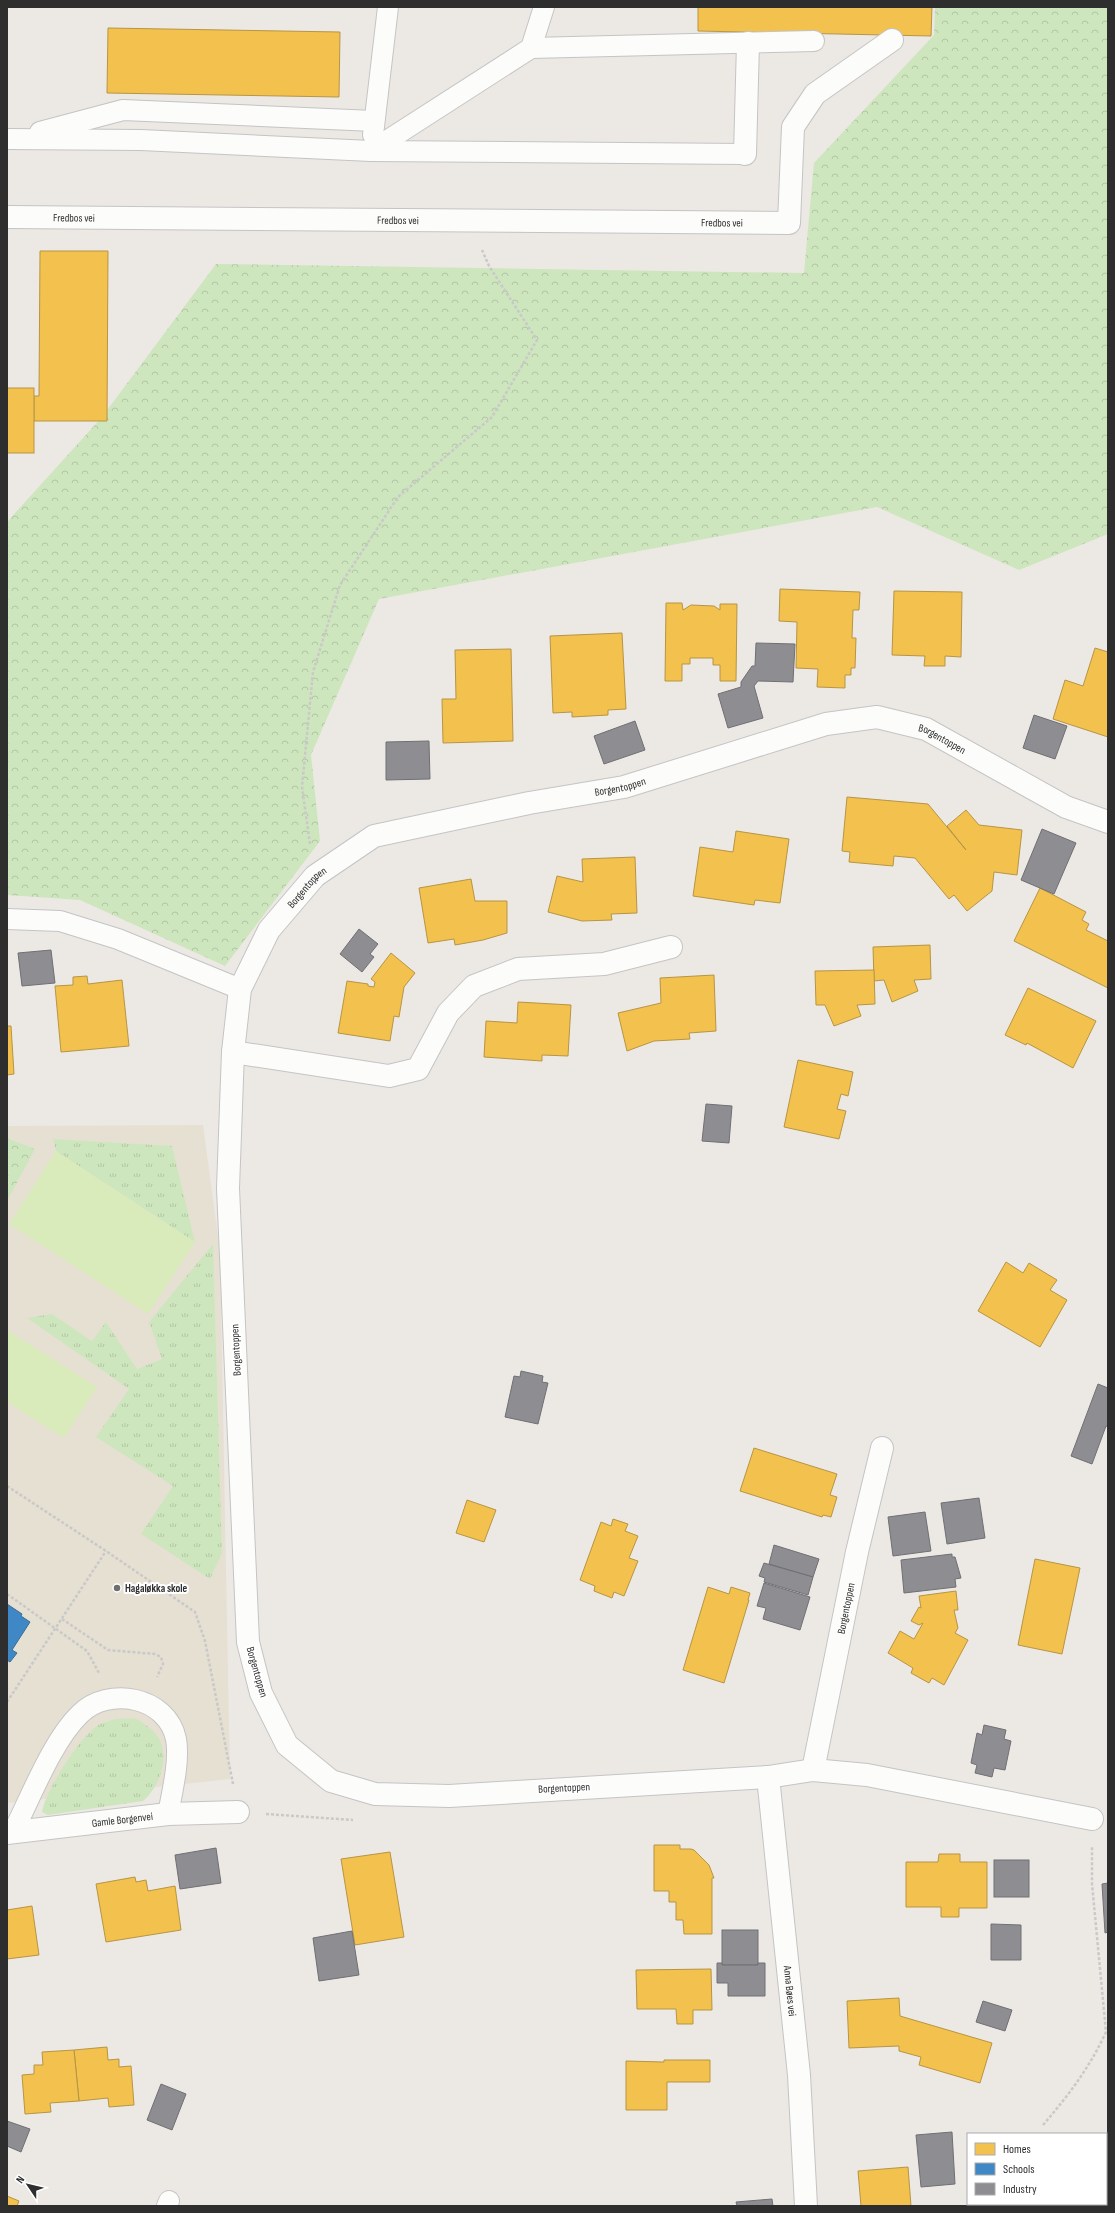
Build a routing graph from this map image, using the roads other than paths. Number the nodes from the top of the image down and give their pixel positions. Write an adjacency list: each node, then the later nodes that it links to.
1 (373, 7): 4 (lane)
2 (388, 7): 4 (lane)
3 (544, 7): 8 (lane)
4 (386, 28): 9 (lane)
5 (892, 40): 13 (street, Fredbos vei)
6 (814, 41): 7 (lane)
7 (748, 43): 8 (lane); 12 (street)
8 (531, 48): 11 (lane)
9 (374, 121): 10 (lane); 11 (lane)
10 (12, 138): 11 (lane)
11 (371, 151): 12 (lane)
12 (745, 154)
13 (7, 217)
14 (1108, 822): 17 (street, Borgentoppen)
15 (7, 919): 17 (lane)
16 (671, 947): 18 (street)
17 (240, 989): 18 (street, Borgentoppen)
18 (232, 1052): 21 (street, Borgentoppen)
19 (882, 1448): 20 (street, Borgentoppen)
20 (813, 1770): 21 (street, Borgentoppen); 24 (street, Borgentoppen)
21 (768, 1777): 26 (street, Anna Bøes vei)
22 (238, 1812): 23 (street, Gamle Borgenvei)
23 (168, 1814): 25 (street, Gamle Borgenvei); 25 (lane)
24 (1092, 1819)
25 (10, 1833)
26 (806, 2206)

